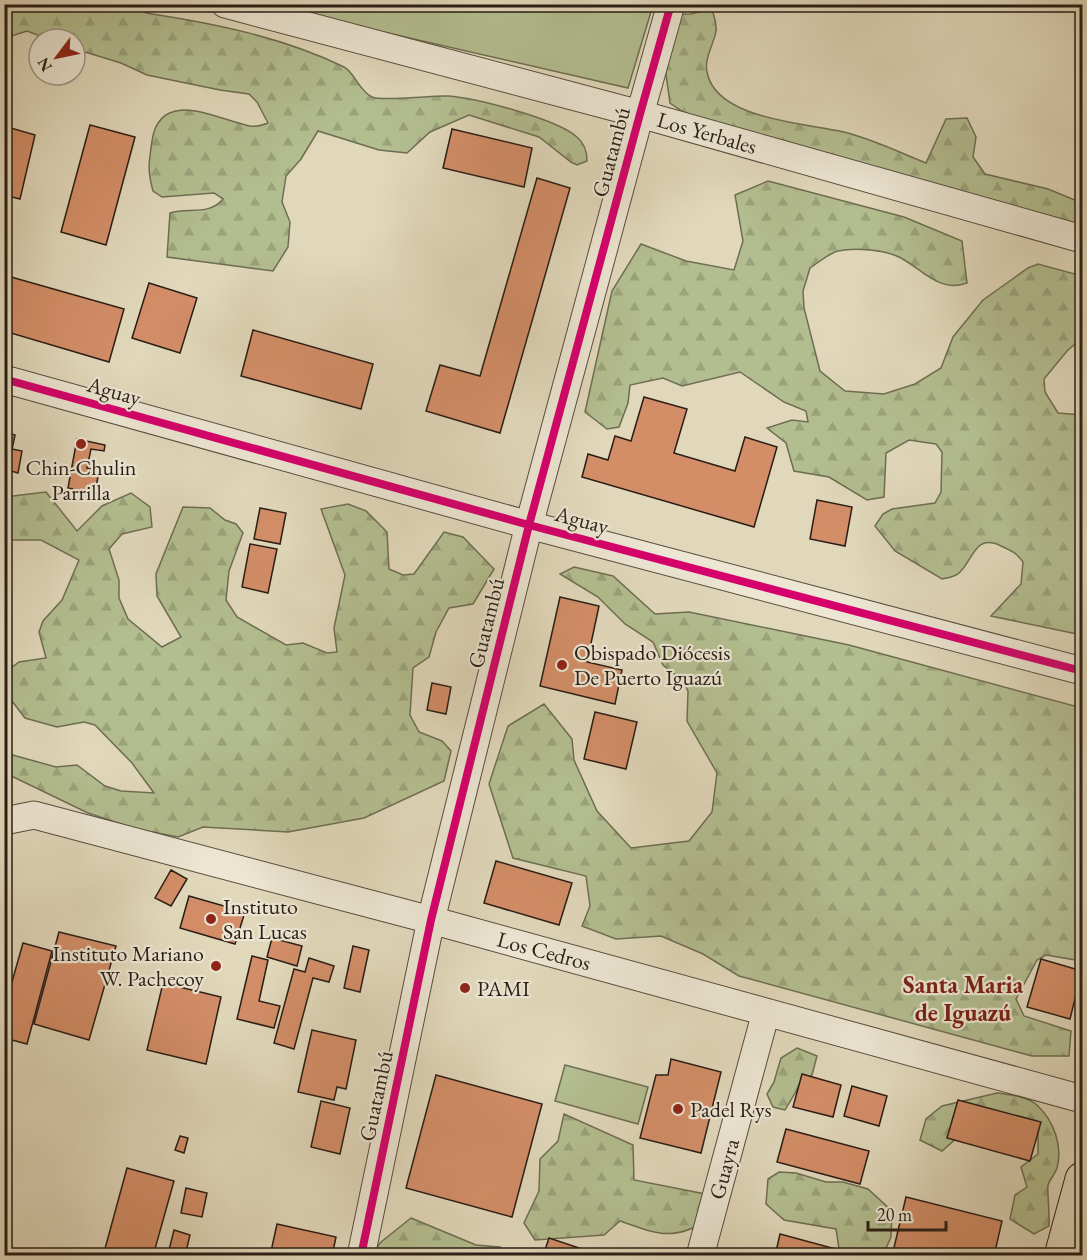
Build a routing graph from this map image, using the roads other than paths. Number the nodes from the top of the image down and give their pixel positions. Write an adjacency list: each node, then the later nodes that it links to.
1 (225, 4): 3 (street, Los Yerbales)
2 (671, 4): 3 (street, Guatambú)
3 (640, 114): 4 (street, Los Yerbales); 6 (street, Guatambú)
4 (1083, 239)
5 (4, 379): 6 (street, Aguay)
6 (529, 525): 7 (street, Aguay); 9 (street, Guatambú)
7 (1083, 671)
8 (4, 821): 9 (street, Los Cedros)
9 (431, 920): 10 (street, Los Cedros); 13 (street, Guatambú)
10 (765, 1012): 11 (street, Los Cedros); 14 (street, Guayra)
11 (1083, 1099)
12 (1083, 1179): 15 (main road)
13 (361, 1256)
14 (700, 1256)
15 (1061, 1256)

